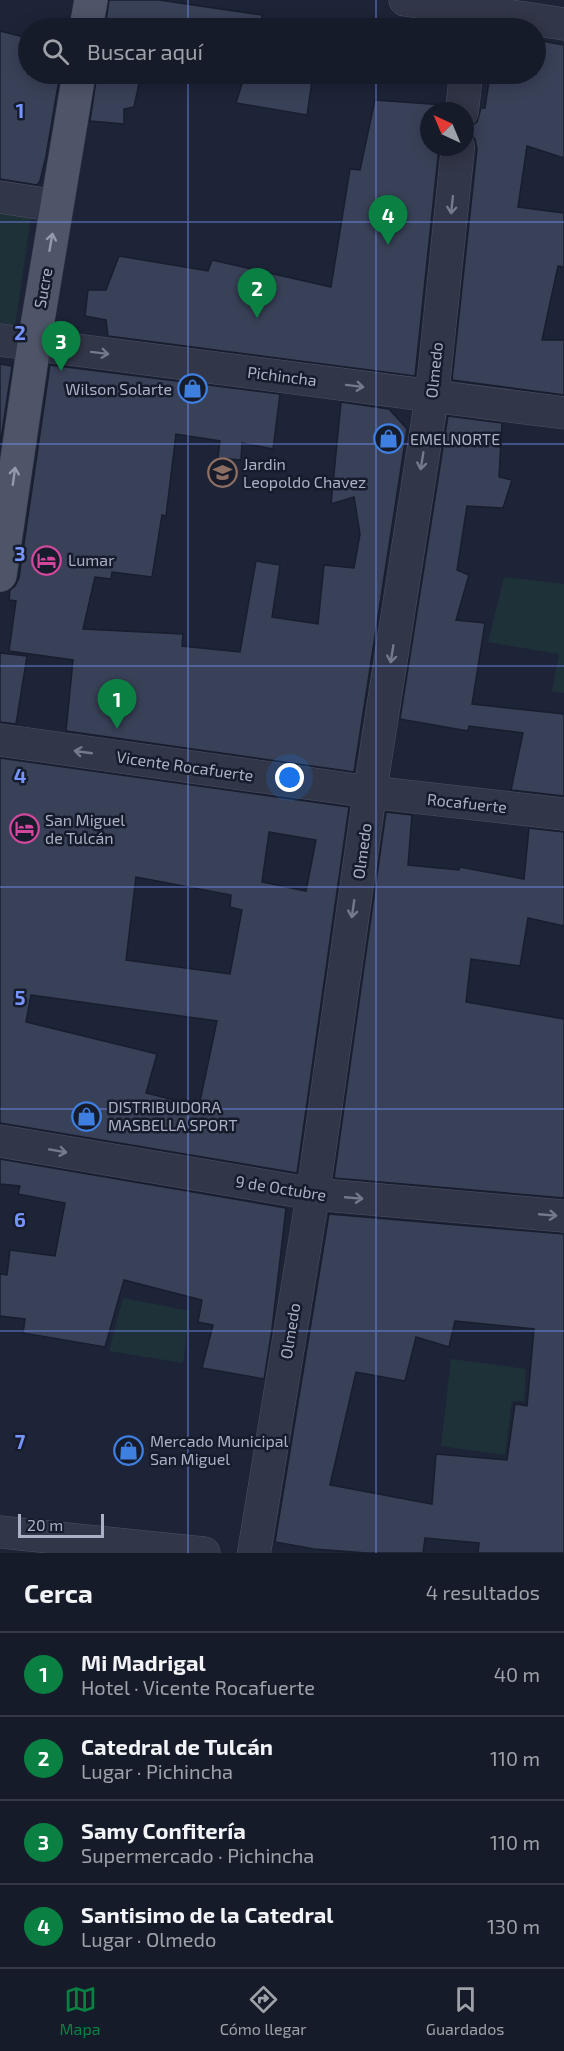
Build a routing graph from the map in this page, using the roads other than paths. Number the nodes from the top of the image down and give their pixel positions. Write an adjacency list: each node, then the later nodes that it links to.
1 (91, 0): 4 (main road)
2 (405, 0): 3 (street)
3 (472, 13): 5 (street)
4 (88, 18)
5 (514, 18)
6 (546, 22): 7 (street)
7 (564, 24)
8 (77, 84): 13 (main road, Sucre)
9 (465, 84): 10 (street)
10 (463, 102)
11 (457, 156): 16 (street, Olmedo, one-way to 16)
12 (0, 197): 13 (street)
13 (57, 206): 15 (main road, Sucre, one-way to 13)
14 (0, 340): 15 (street, Pichincha)
15 (34, 344): 16 (street, Pichincha, one-way to 16); 18 (main road, Sucre, one-way to 15)
16 (432, 396): 17 (street, Pichincha); 20 (street, Olmedo, one-way to 20)
17 (564, 413)
18 (0, 575)
19 (0, 740): 20 (street, Vicente Rocafuerte, one-way to 19)
20 (370, 792): 21 (street, Rocafuerte); 23 (street, Olmedo, one-way to 23)
21 (564, 814)
22 (0, 1141): 23 (street, 9 de Octubre, one-way to 23)
23 (313, 1194): 24 (street, 9 de Octubre, one-way to 24); 27 (street, Olmedo)
24 (564, 1216)
25 (0, 1532): 26 (street)
26 (204, 1553)
27 (254, 1553)

